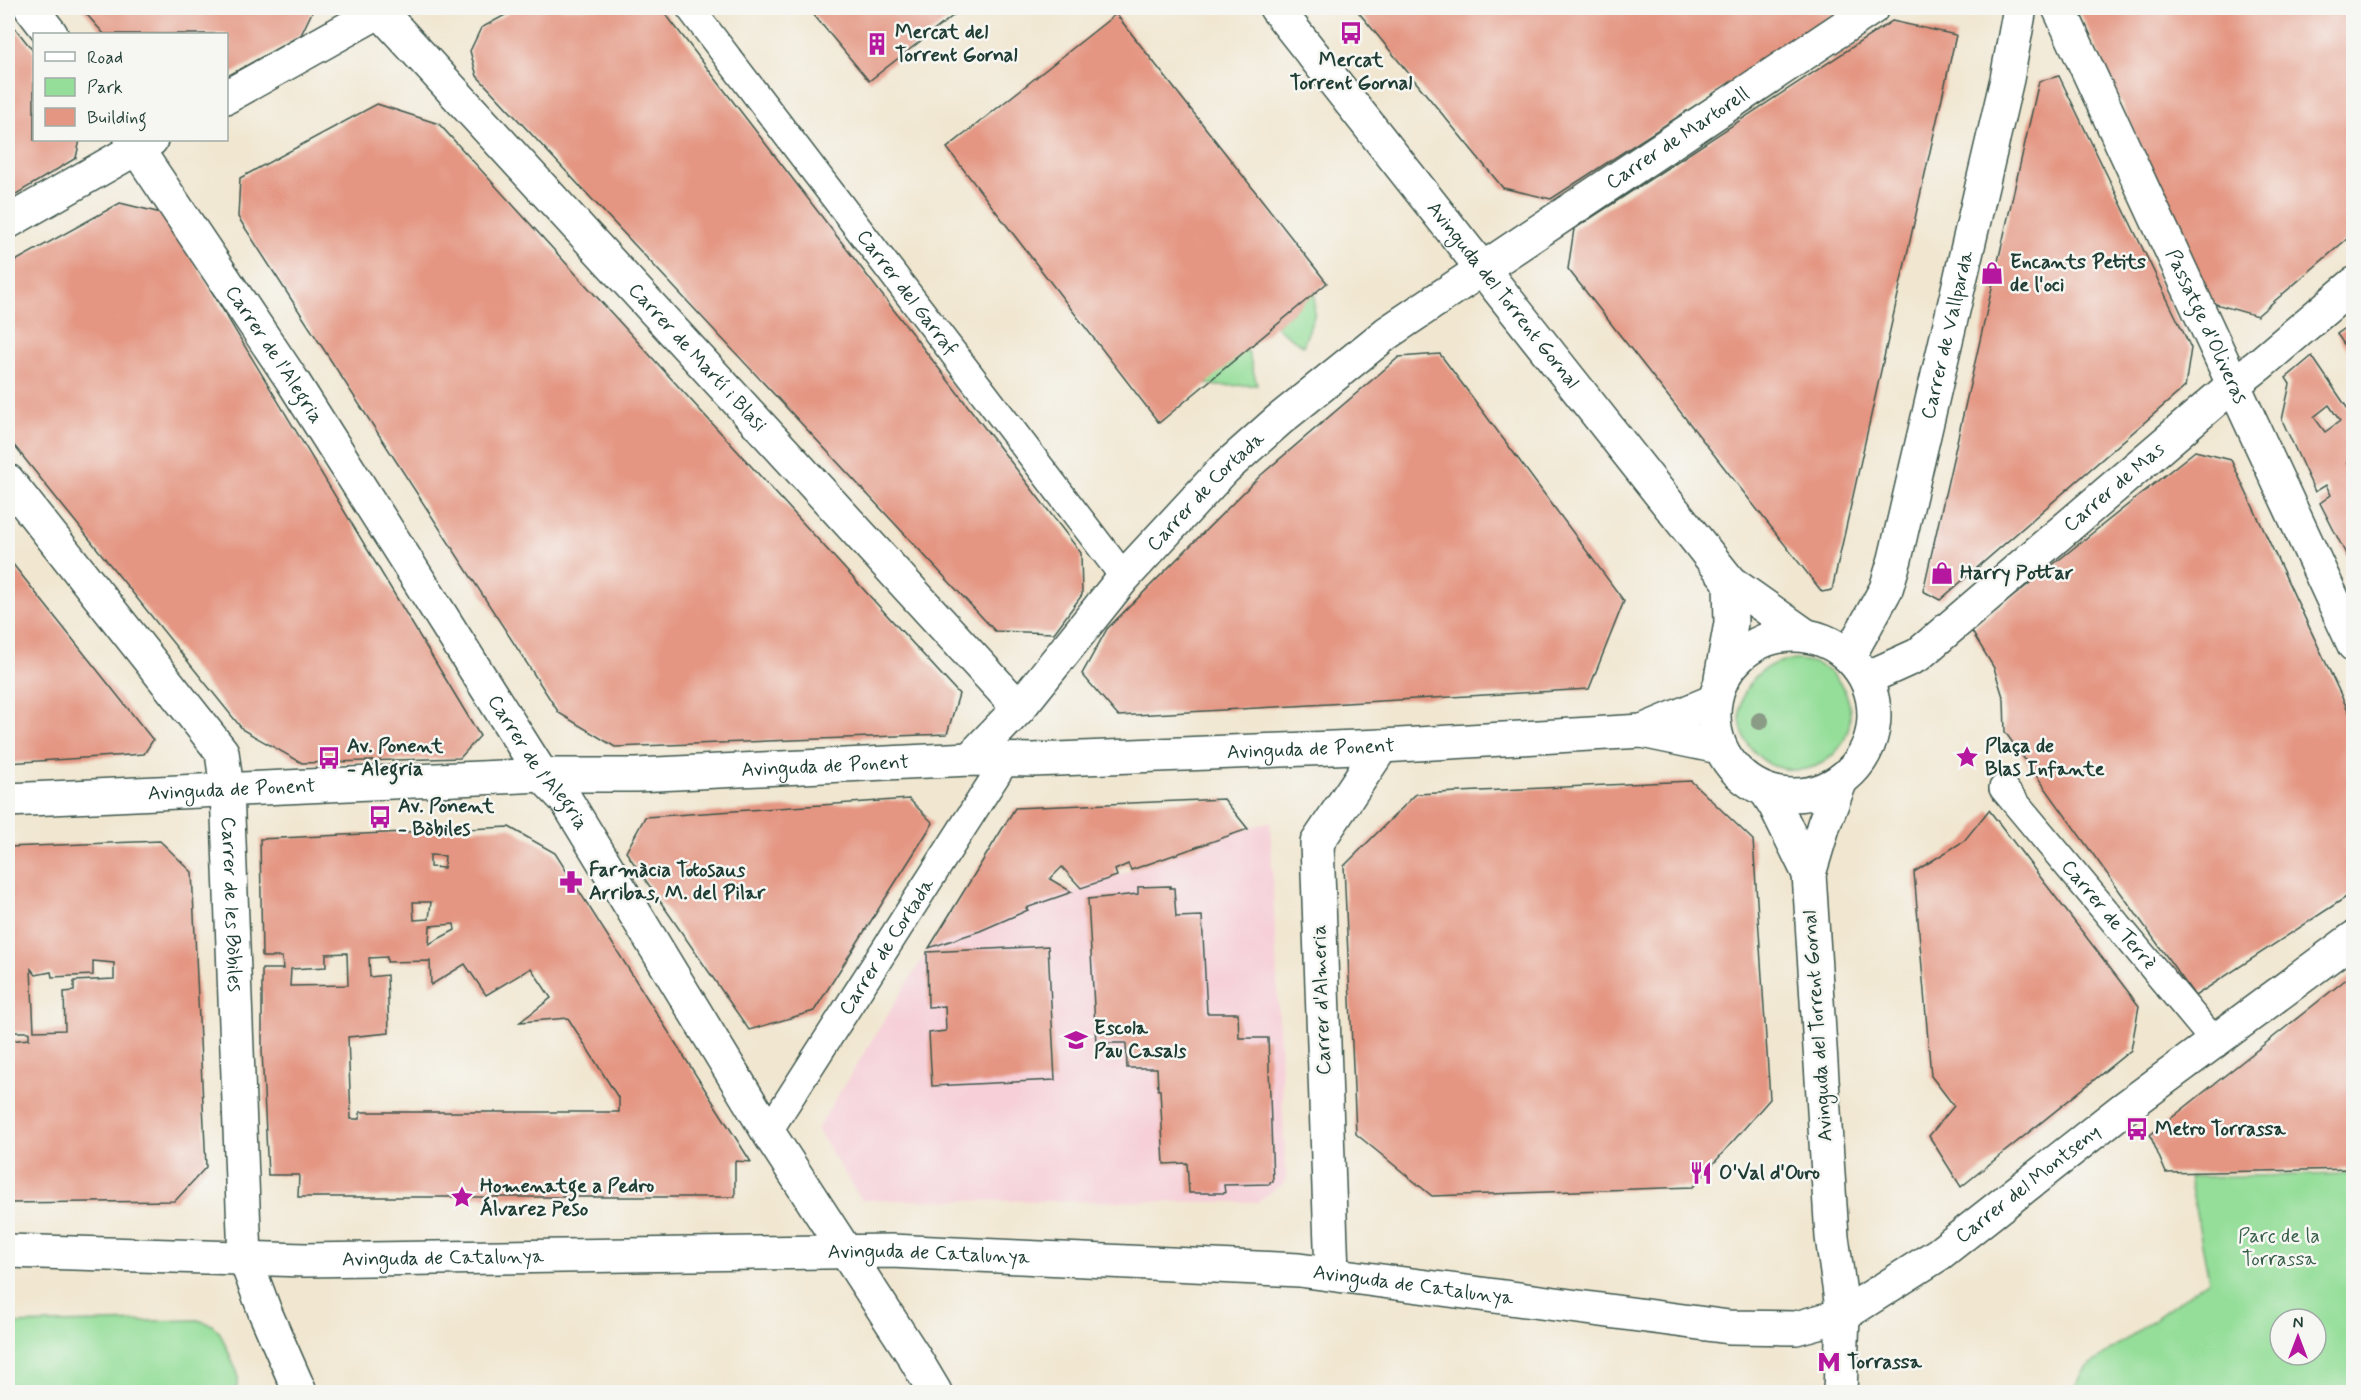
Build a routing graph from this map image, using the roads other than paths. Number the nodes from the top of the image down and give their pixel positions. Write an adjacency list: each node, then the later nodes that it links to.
1 (31, 8): 8 (street)
2 (380, 8): 9 (street); 22 (street, Carrer de Martí i Blasi)
3 (690, 8): 16 (street, Carrer del Garraf)
4 (1276, 8): 12 (street, Avinguda del Torrent Gornal)
5 (1872, 8): 12 (street, Carrer de Martorell)
6 (2020, 8): 20 (street, Carrer de Vallparda)
7 (2059, 8): 14 (street, Passatge d'Oliveras)
8 (50, 33)
9 (228, 96)
10 (140, 142): 11 (street); 28 (street, Carrer de l'Alegria)
11 (8, 222)
12 (1482, 267): 16 (street, Carrer de Cortada); 17 (street, Avinguda del Torrent Gornal)
13 (2354, 284): 14 (street, Carrer de Mas)
14 (2233, 384): 19 (street, Passatge d'Oliveras); 20 (street, Carrer de Mas)
15 (8, 481): 31 (street, Carrer de les Bòbiles)
16 (1124, 577): 22 (street, Carrer de Cortada)
17 (1730, 582): 18 (street, Avinguda del Torrent Gornal); 21 (street)
18 (1804, 635): 20 (street); 21 (street)
19 (2354, 645)
20 (1858, 667): 29 (street)
21 (1718, 690): 23 (street, Avinguda de Ponent); 25 (street)
22 (1019, 708): 26 (street, Carrer de Cortada)
23 (1642, 731): 24 (street, Avinguda de Ponent); 25 (street, Avinguda de Ponent)
24 (1382, 746): 27 (street, Avinguda de Ponent); 41 (street, Carrer d'Almeria)
25 (1719, 747): 32 (street)
26 (970, 759): 27 (street, Avinguda de Ponent); 28 (street, Avinguda de Ponent)
27 (1006, 760): 37 (street, Carrer de Cortada)
28 (542, 775): 31 (street, Avinguda de Ponent); 37 (street, Carrer de l'Alegria)
29 (1841, 780): 32 (street); 34 (street, Avinguda del Torrent Gornal)
30 (2003, 788): 36 (street, Carrer de Terrè)
31 (227, 790): 33 (street, Avinguda de Ponent); 40 (street, Carrer de les Bòbiles)
32 (1766, 791): 34 (street, Avinguda del Torrent Gornal)
33 (8, 800)
34 (1809, 874): 42 (street, Avinguda del Torrent Gornal)
35 (2354, 938): 36 (street, Carrer del Montseny)
36 (2214, 1041): 42 (street, Carrer del Montseny)
37 (768, 1132): 38 (street, Carrer de l'Alegria)
38 (845, 1250): 40 (street, Avinguda de Catalunya); 41 (street, Avinguda de Catalunya); 44 (street, Carrer de l'Alegria)
39 (8, 1251): 40 (street, Avinguda de Catalunya)
40 (245, 1258): 43 (street, Carrer de les Bòbiles)
41 (1332, 1274): 42 (street, Avinguda de Catalunya)
42 (1843, 1315): 45 (street, Avinguda del Torrent Gornal)
43 (300, 1392)
44 (935, 1392)
45 (1840, 1392)

